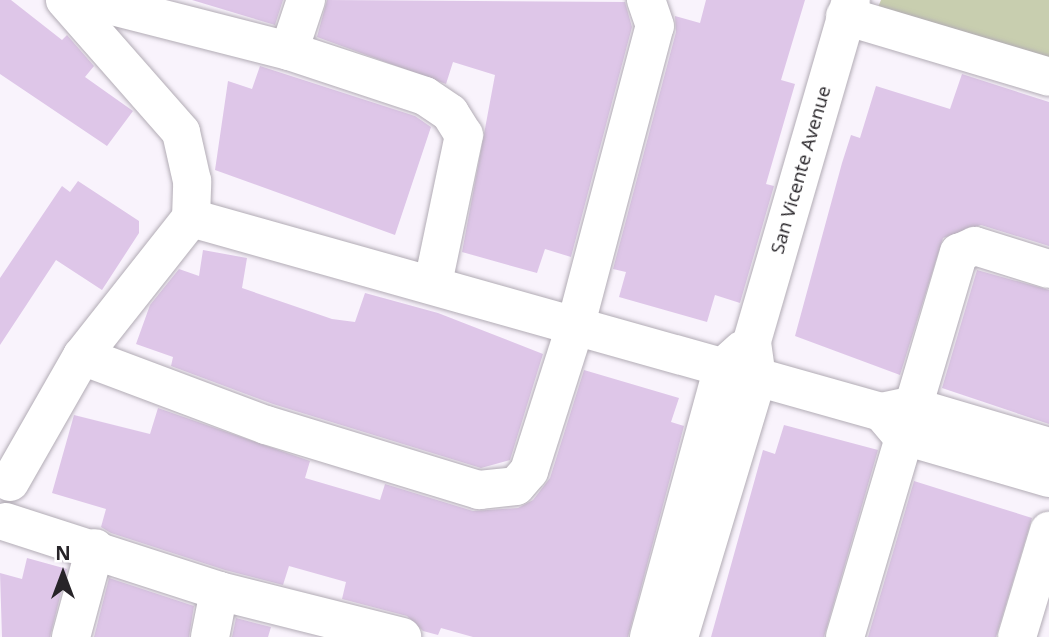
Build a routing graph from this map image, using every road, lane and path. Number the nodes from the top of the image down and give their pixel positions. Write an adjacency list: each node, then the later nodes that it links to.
1 (65, 0): 8 (street)
2 (89, 0): 6 (street)
3 (306, 0): 6 (street)
4 (646, 0): 11 (street)
5 (848, 8): 7 (street); 13 (street, San Vicente Avenue)
6 (289, 51): 10 (street)
7 (1049, 77)
8 (191, 218): 10 (street); 12 (street)
9 (1049, 270): 14 (street)
10 (433, 283): 11 (street)
11 (576, 324): 12 (street); 13 (street)
12 (82, 356): 16 (street)
13 (744, 362): 14 (street); 26 (street, San Vicente Avenue); 27 (street, San Vicente Avenue)
14 (897, 418): 15 (street); 17 (street); 28 (street)
15 (1049, 447)
16 (5, 476): 18 (street)
17 (1049, 478)
18 (3, 526): 20 (street)
19 (1049, 531): 29 (street)
20 (95, 548): 21 (street); 23 (street)
21 (219, 591): 22 (street); 24 (street)
22 (349, 629): 25 (street)
23 (71, 637)
24 (210, 637)
25 (402, 637)
26 (649, 637)
27 (679, 637)
28 (845, 637)
29 (1017, 637)

